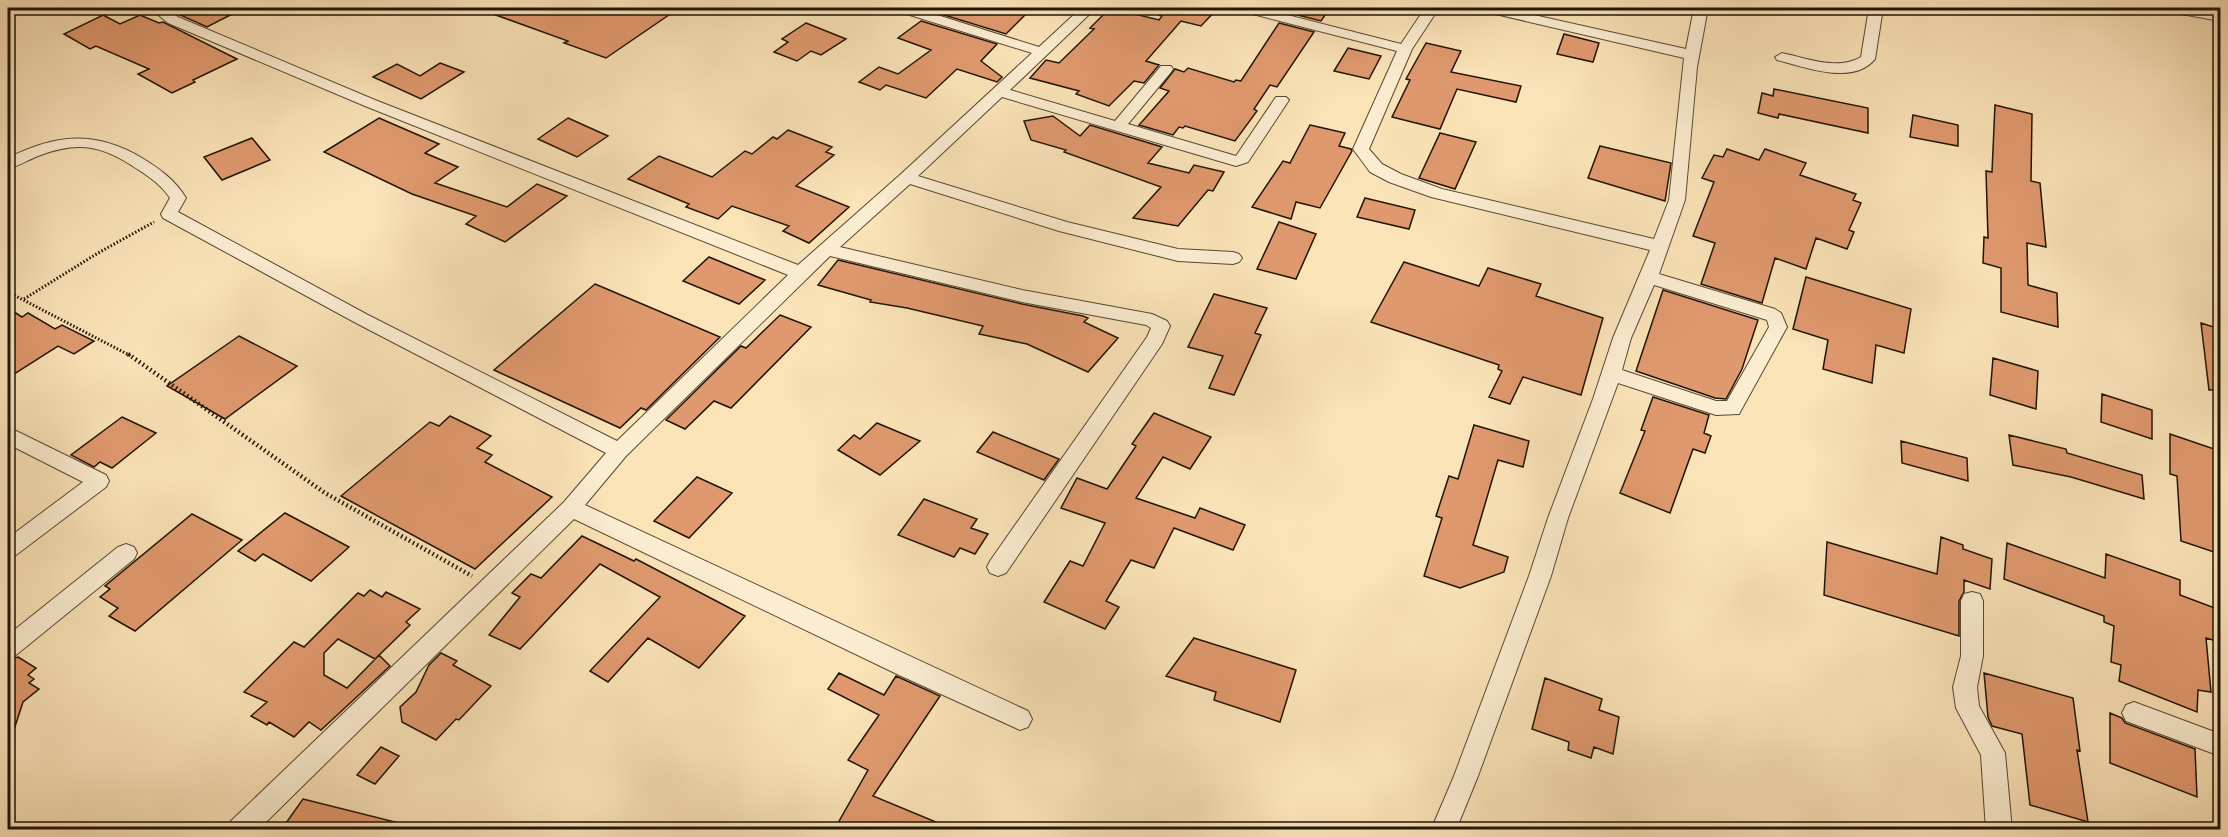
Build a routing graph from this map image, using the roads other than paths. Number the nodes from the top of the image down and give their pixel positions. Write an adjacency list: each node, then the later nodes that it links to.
1 (168, 8): 24 (street)
2 (902, 8): 12 (street)
3 (1089, 8): 12 (street)
4 (1246, 8): 11 (street)
5 (1432, 8): 11 (street)
6 (1487, 8): 13 (street)
7 (1701, 8): 13 (street)
8 (1876, 8): 14 (street)
9 (2170, 8): 10 (street)
10 (2220, 17)
11 (1405, 49): 21 (street)
12 (1042, 52): 16 (street)
13 (1692, 55): 21 (street)
14 (1782, 57)
15 (1166, 69): 18 (street)
16 (1000, 92): 18 (street); 20 (street)
17 (1281, 100): 18 (street)
18 (1119, 125)
19 (8, 164): 28 (street)
20 (907, 178): 22 (street); 23 (street)
21 (1658, 246): 25 (street)
22 (828, 250): 24 (street); 32 (street)
23 (1233, 258)
24 (800, 273): 28 (street)
25 (1649, 277): 26 (street); 26 (street)
26 (1610, 373): 39 (street)
27 (8, 435): 30 (street)
28 (620, 451): 29 (street)
29 (571, 508): 36 (street); 38 (street)
30 (8, 549)
31 (126, 553): 34 (street)
32 (998, 567)
33 (1972, 601): 40 (street)
34 (8, 648)
35 (2134, 713): 37 (street)
36 (1020, 719)
37 (2220, 745)
38 (240, 830)
39 (1443, 830)
40 (2000, 830)

